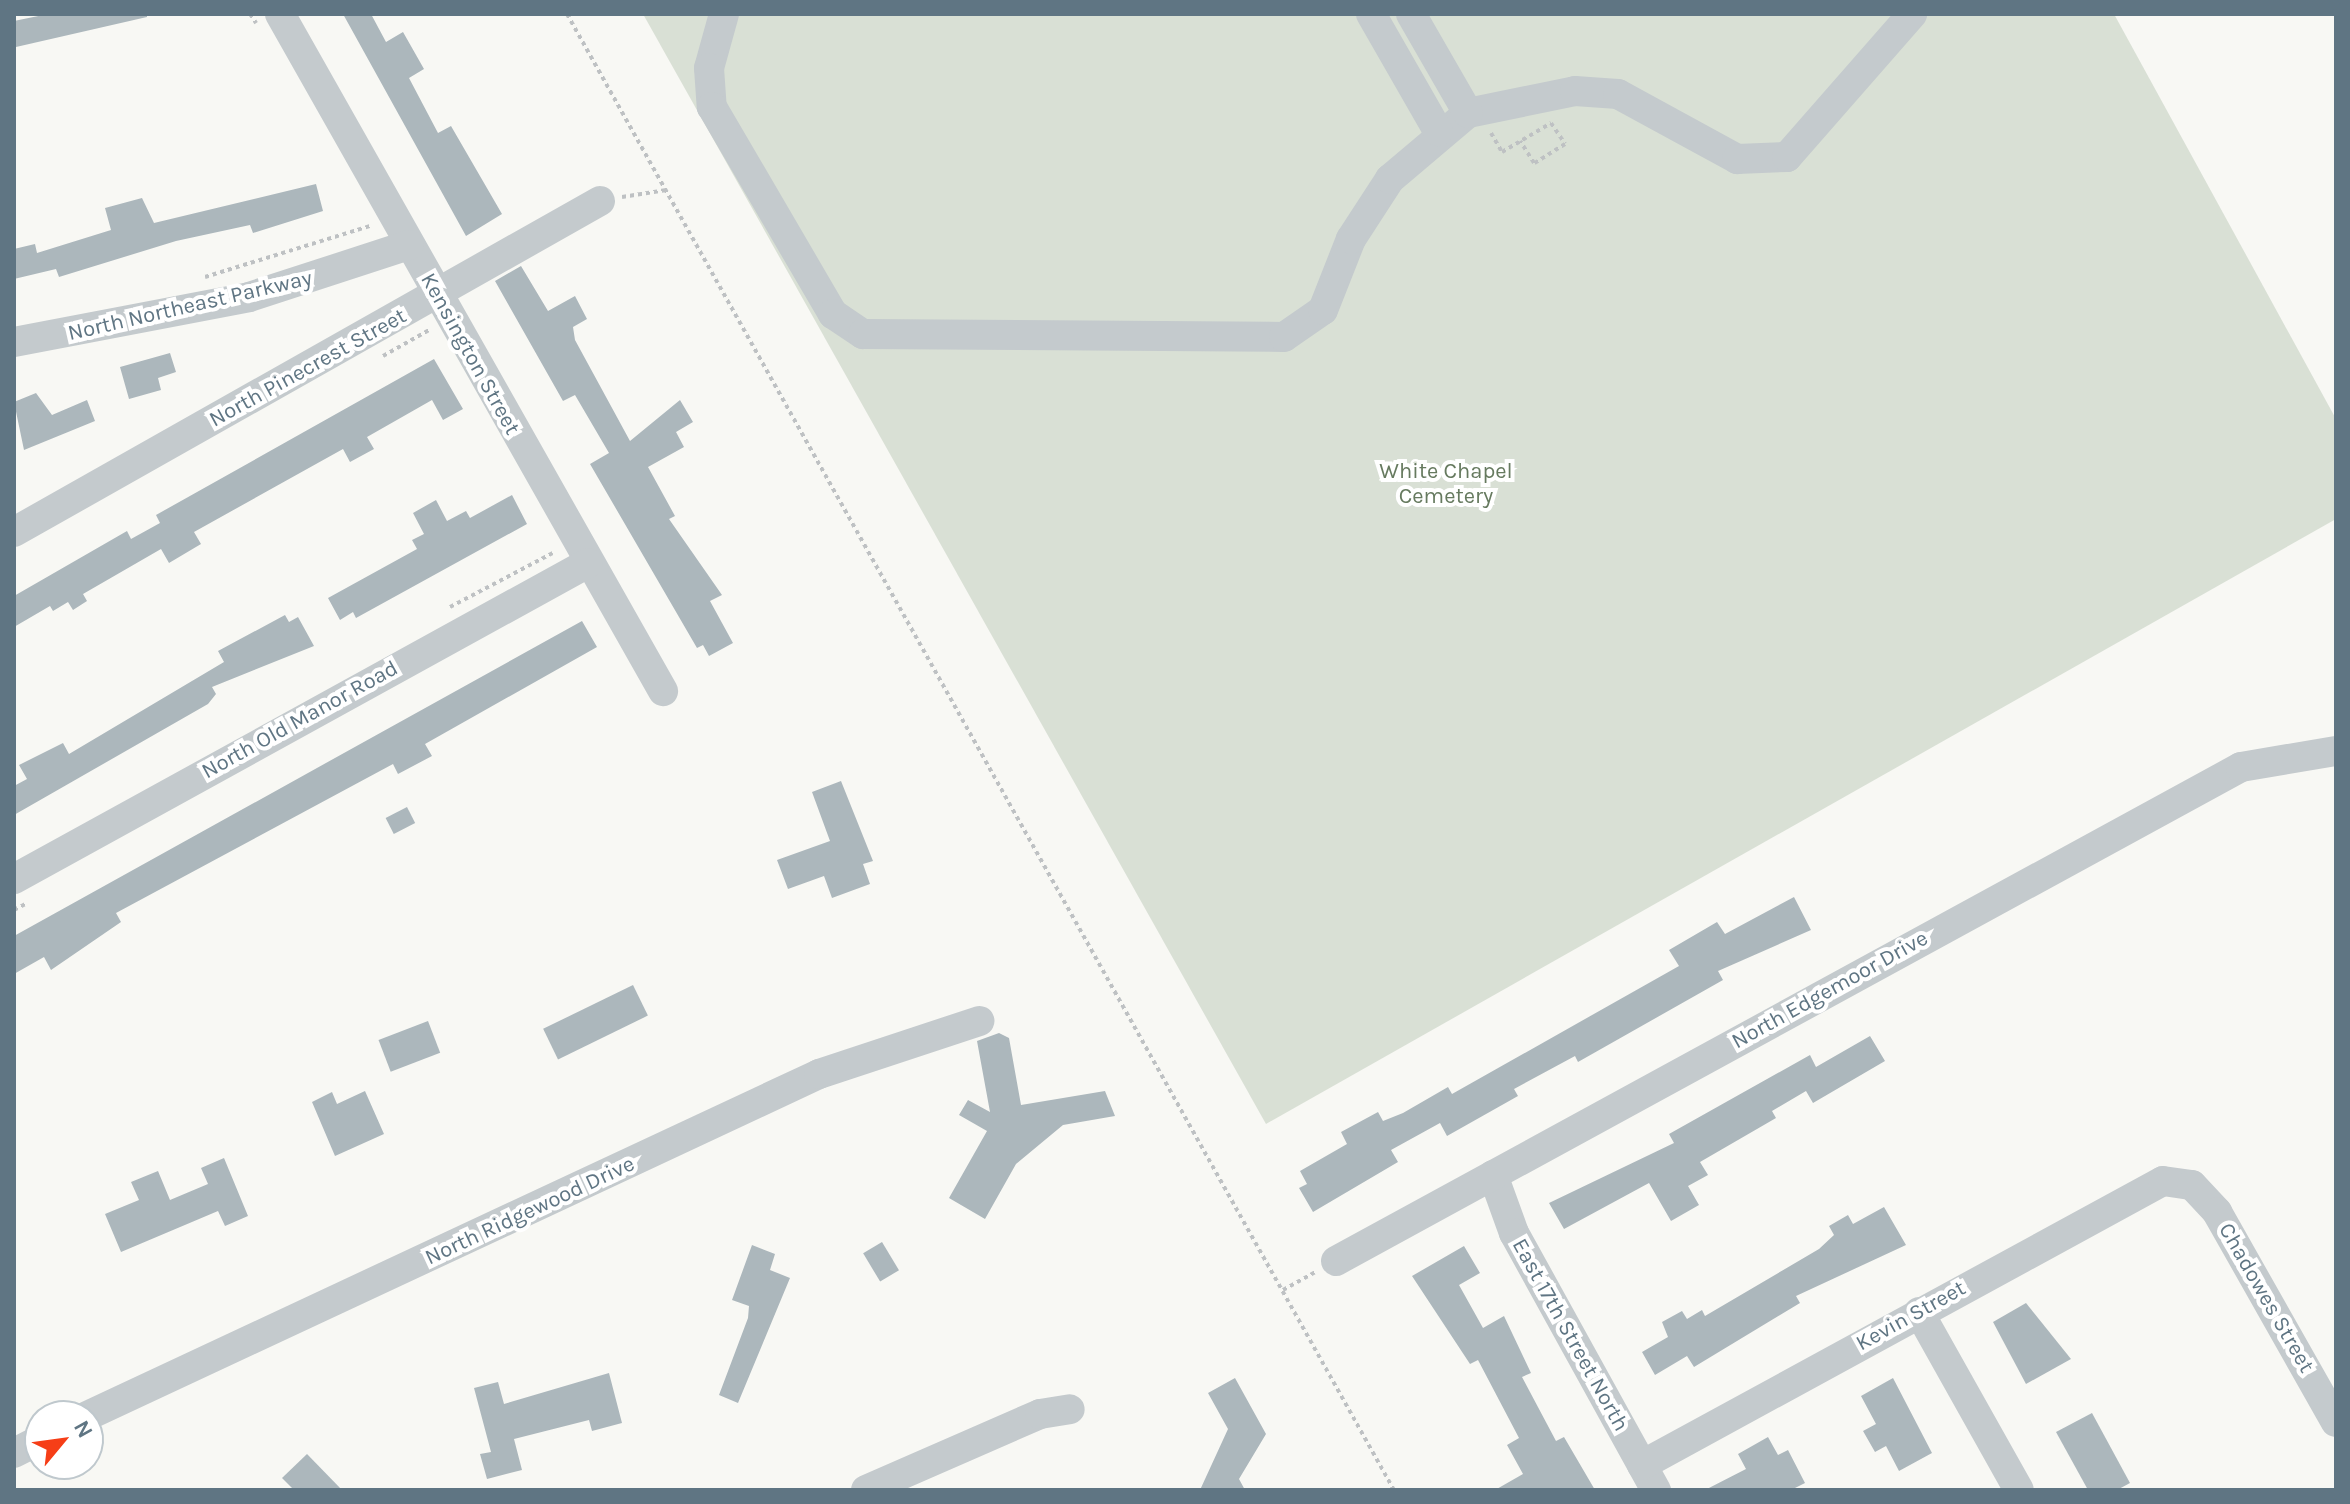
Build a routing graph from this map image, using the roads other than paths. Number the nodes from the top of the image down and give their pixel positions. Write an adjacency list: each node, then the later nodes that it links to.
1 (724, 14): 7 (street)
2 (1371, 14): 7 (street)
3 (1411, 14): 6 (street)
4 (1912, 14): 6 (street)
5 (269, 21): 9 (street, Kensington Street)
6 (1472, 112): 7 (street)
7 (1438, 131)
8 (600, 201): 10 (street, North Pinecrest Street)
9 (409, 245): 10 (street, Kensington Street); 11 (street, North Northeast Parkway)
10 (437, 296): 12 (street, North Pinecrest Street); 13 (street, Kensington Street)
11 (14, 342)
12 (14, 532)
13 (588, 563): 14 (street, Kensington Street); 16 (street, North Old Manor Road)
14 (663, 691)
15 (2336, 751): 18 (street, North Edgemoor Drive)
16 (14, 879)
17 (979, 1021): 22 (street, North Ridgewood Drive)
18 (1493, 1175): 20 (street, North Edgemoor Drive); 25 (street, East 17th Street North)
19 (2185, 1184): 21 (street, Kevin Street); 24 (street, Chadowes Street)
20 (1336, 1261)
21 (1919, 1312): 25 (street, Kevin Street); 27 (street)
22 (104, 1408)
23 (1070, 1409): 26 (street)
24 (2336, 1422)
25 (1649, 1478)
26 (866, 1490)
27 (2019, 1490)

